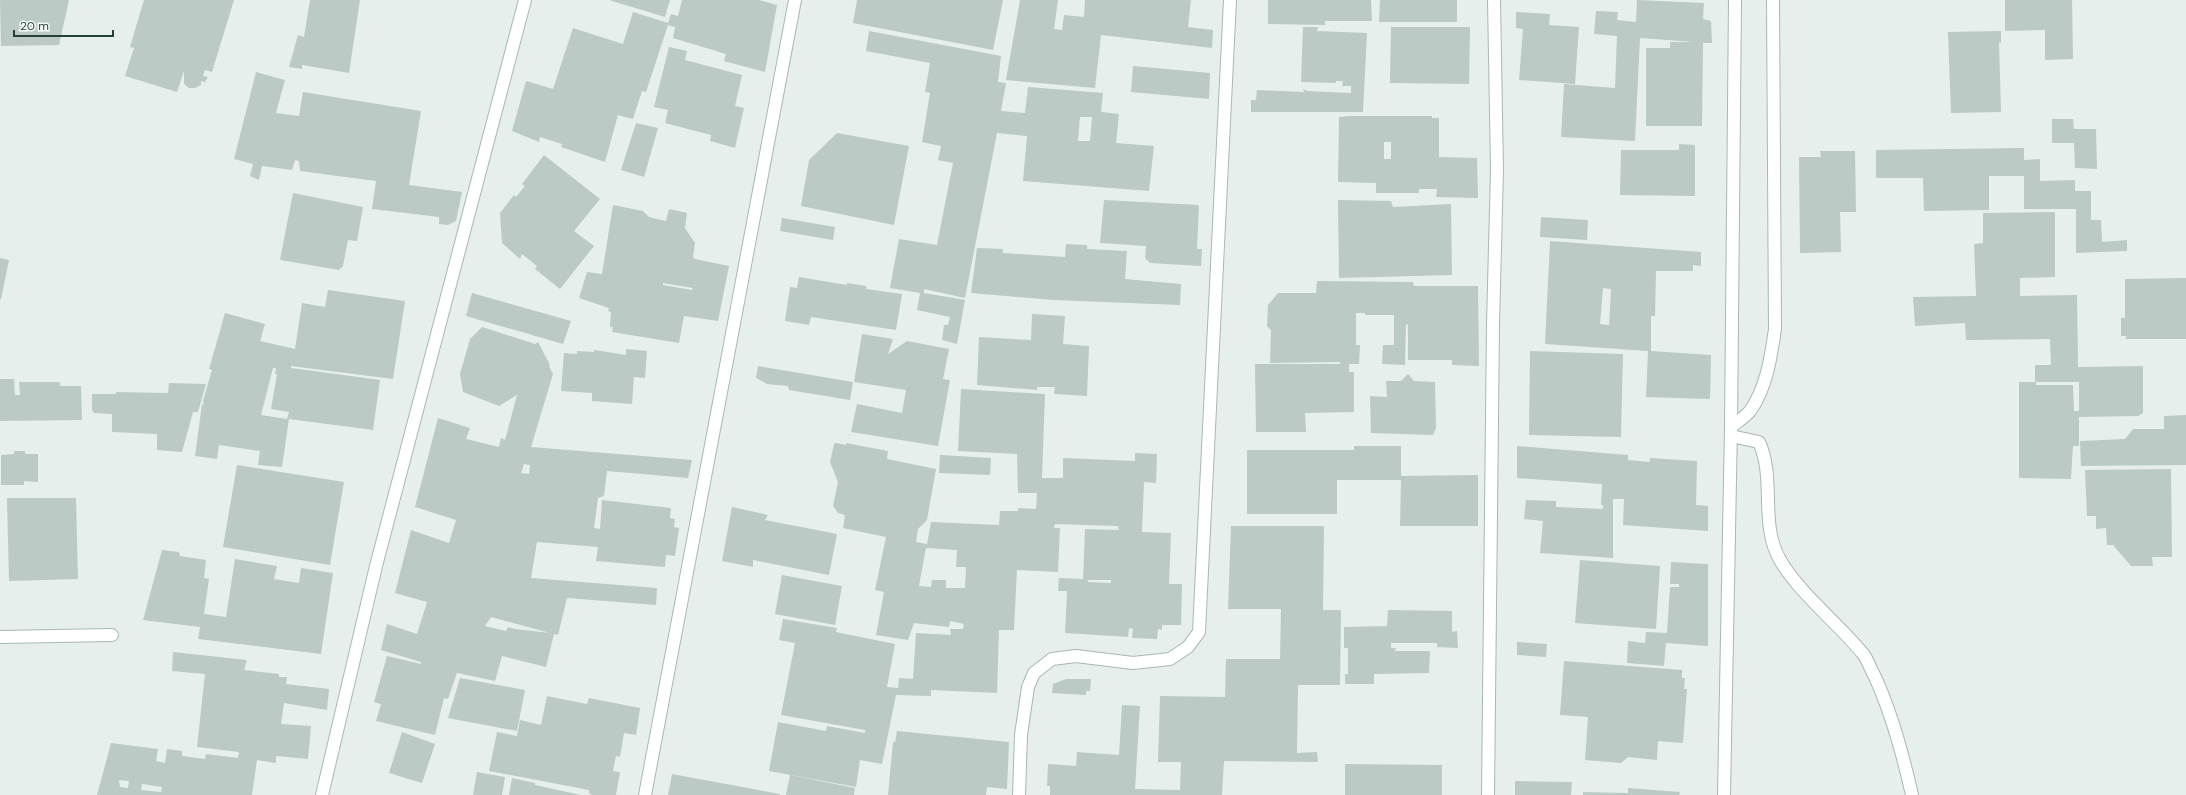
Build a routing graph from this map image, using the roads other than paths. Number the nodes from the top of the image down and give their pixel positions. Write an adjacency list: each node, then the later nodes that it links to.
1 (525, 0): 10 (street)
2 (795, 0): 11 (street)
3 (1230, 0): 12 (street)
4 (1494, 0): 13 (street)
5 (1735, 0): 7 (street)
6 (1773, 0): 7 (street)
7 (1731, 432): 14 (street); 15 (street)
8 (112, 636): 9 (street)
9 (0, 637)
10 (322, 795)
11 (645, 795)
12 (1019, 795)
13 (1488, 795)
14 (1724, 795)
15 (1912, 795)

